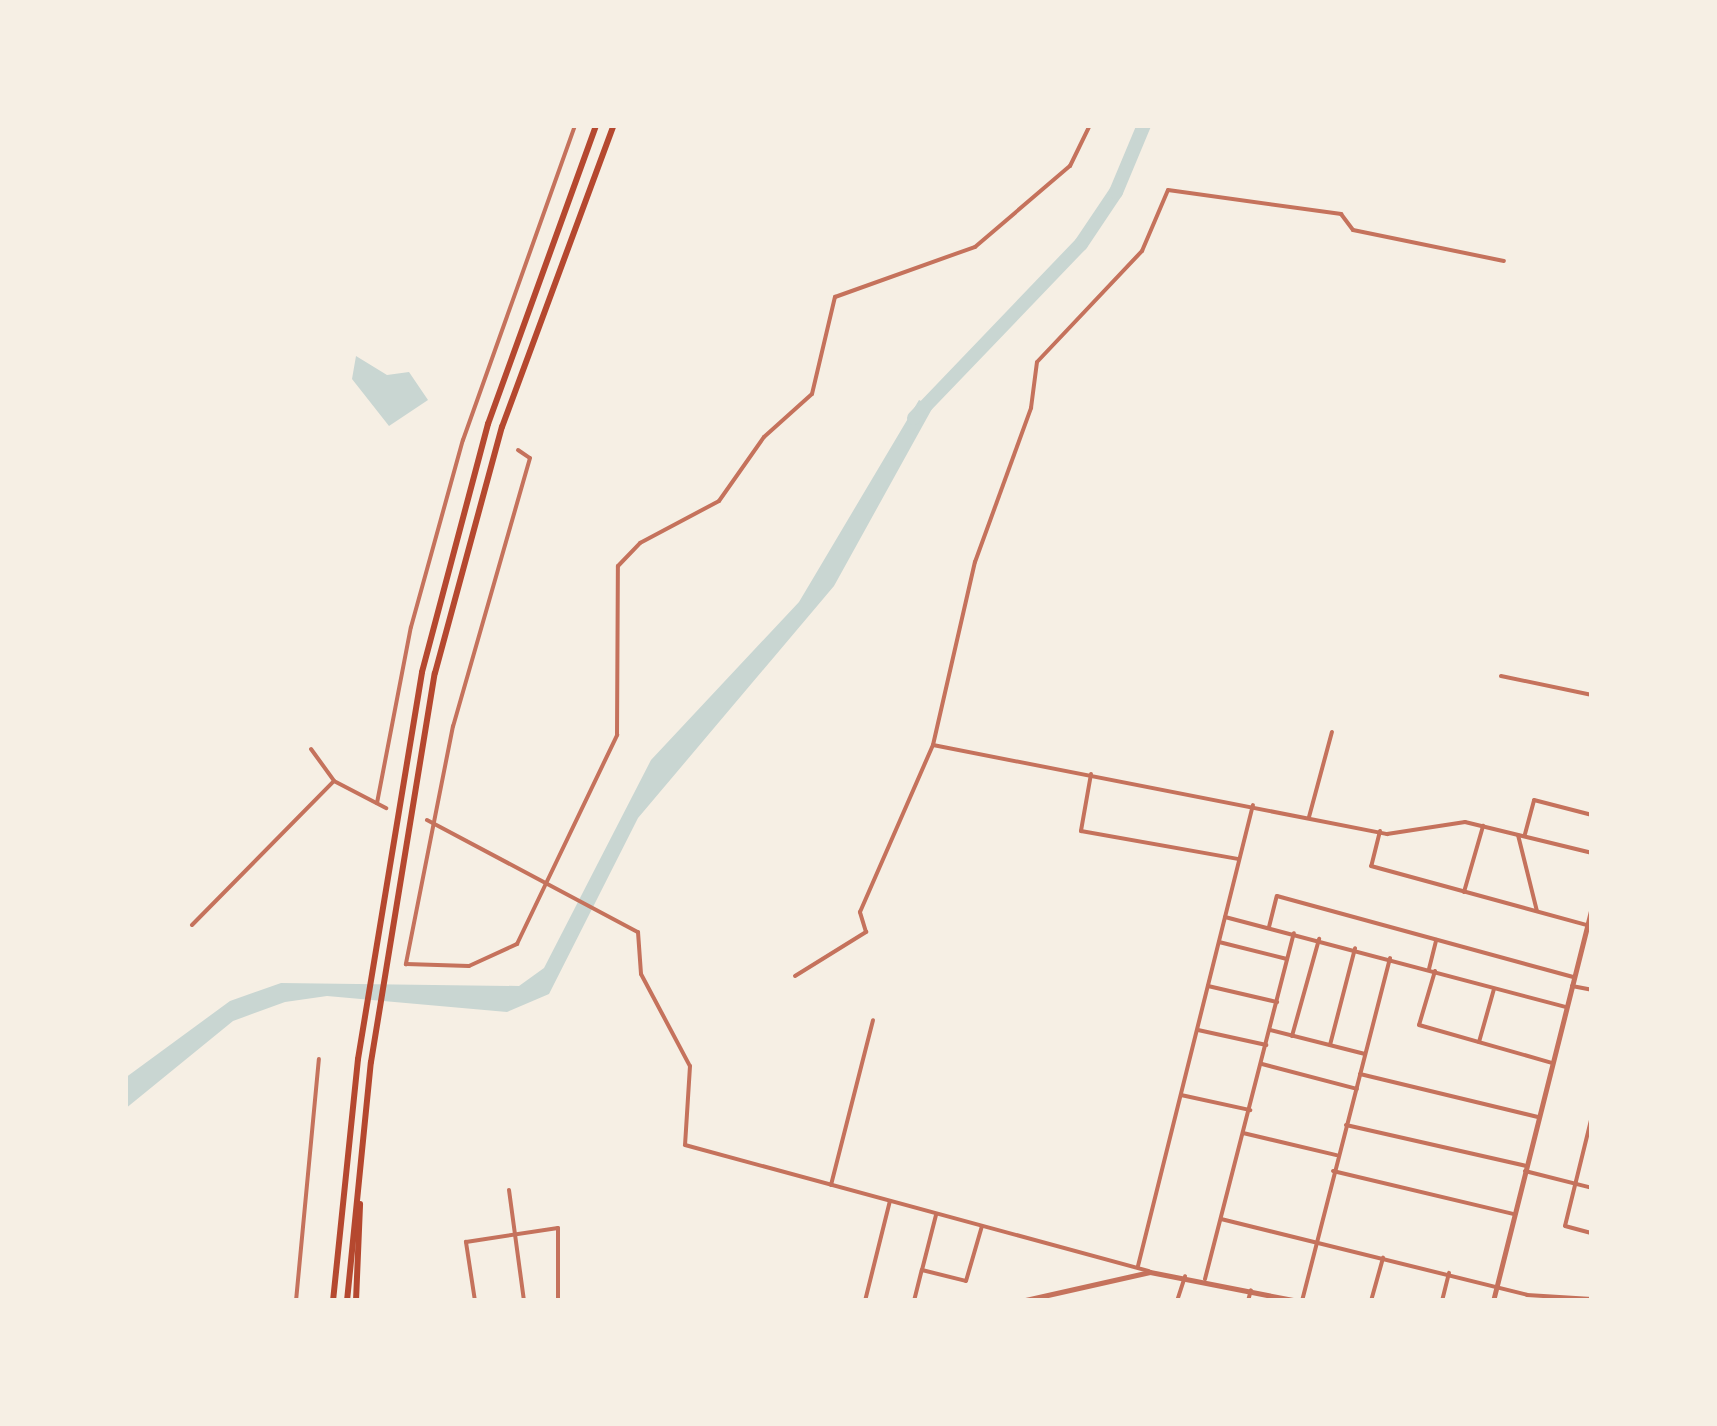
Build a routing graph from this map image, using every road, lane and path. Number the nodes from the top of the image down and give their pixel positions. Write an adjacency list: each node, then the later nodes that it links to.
1 (575, 125): 6 (street)
2 (596, 125): 97 (highway)
3 (614, 125): 70 (highway)
4 (1090, 125): 27 (street)
5 (1504, 261): 12 (street)
6 (470, 434): 7 (street); 16 (street)
7 (479, 437)
8 (518, 450): 21 (street)
9 (1501, 676): 10 (street)
10 (1592, 695)
11 (1332, 732): 20 (street)
12 (933, 745): 14 (street); 43 (street)
13 (311, 749): 15 (street)
14 (1090, 774): 17 (street); 26 (street)
15 (334, 781): 16 (street); 32 (street)
16 (376, 803): 18 (street)
17 (1252, 805): 20 (street); 26 (street)
18 (386, 808)
19 (1592, 815): 24 (street)
20 (1309, 817): 23 (street)
21 (428, 821): 27 (street); 27 (street)
22 (1483, 826): 23 (street); 24 (street); 28 (street)
23 (1380, 831): 28 (street)
24 (1521, 835): 25 (street); 30 (street)
25 (1592, 853)
26 (1238, 858): 31 (street)
27 (550, 880): 75 (street)
28 (1464, 892): 30 (street)
29 (1592, 908): 33 (street)
30 (1537, 911): 33 (street)
31 (1225, 916): 34 (street); 38 (street)
32 (192, 925)
33 (1588, 925): 44 (street)
34 (1269, 928): 35 (street); 37 (street)
35 (1294, 933): 36 (street); 41 (street)
36 (1318, 939): 39 (street); 54 (street)
37 (1436, 939): 42 (street); 44 (street)
38 (1218, 942): 41 (street); 45 (street)
39 (1354, 948): 40 (street); 57 (street)
40 (1390, 958): 42 (street); 58 (street)
41 (1287, 959): 49 (street)
42 (1432, 970): 47 (street); 55 (street)
43 (795, 976)
44 (1574, 977): 46 (street)
45 (1207, 985): 49 (street); 52 (street)
46 (1572, 986): 48 (street); 50 (street)
47 (1495, 988): 50 (street); 55 (street)
48 (1592, 990)
49 (1276, 1002): 53 (street)
50 (1566, 1007): 60 (street)
51 (873, 1020): 75 (street)
52 (1196, 1029): 56 (street); 64 (street)
53 (1270, 1030): 54 (street); 56 (street)
54 (1292, 1036): 57 (street)
55 (1478, 1042): 60 (street)
56 (1266, 1045): 61 (street)
57 (1330, 1045): 58 (street)
58 (1365, 1054): 62 (street)
59 (319, 1059): 96 (street)
60 (1552, 1063): 67 (street)
61 (1262, 1064): 63 (street); 65 (street)
62 (1360, 1074): 63 (street); 67 (street)
63 (1357, 1088): 68 (street)
64 (1180, 1094): 65 (street); 87 (street)
65 (1250, 1110): 69 (street)
66 (1592, 1116): 74 (street)
67 (1538, 1117): 72 (street)
68 (1346, 1125): 71 (street); 72 (street)
69 (1244, 1134): 71 (street); 81 (street)
70 (361, 1148): 98 (highway); 99 (highway)
71 (1338, 1156): 73 (street)
72 (1526, 1169): 74 (street); 80 (street)
73 (1333, 1171): 80 (street); 85 (street)
74 (1574, 1184): 76 (street); 83 (street)
75 (831, 1186): 78 (street)
76 (1592, 1188)
77 (510, 1190): 84 (street)
78 (890, 1201): 79 (street); 103 (street)
79 (936, 1214): 82 (street); 88 (street)
80 (1514, 1214): 93 (street)
81 (1221, 1219): 85 (street); 92 (street)
82 (982, 1226): 87 (street); 88 (street)
83 (1592, 1233)
84 (515, 1234): 100 (street); 101 (street); 102 (street)
85 (1316, 1242): 86 (street); 108 (street)
86 (1384, 1258): 90 (street); 109 (street)
87 (1138, 1267): 89 (street)
88 (922, 1270): 104 (street)
89 (1150, 1272): 91 (street); 105 (street)
90 (1449, 1272): 93 (street); 110 (street)
91 (1185, 1276): 92 (street); 106 (street)
92 (1206, 1279): 94 (street)
93 (1497, 1285): 95 (street); 111 (street)
94 (1251, 1290): 107 (street); 108 (street)
95 (1592, 1298)
96 (296, 1301)
97 (333, 1301)
98 (347, 1301)
99 (356, 1301)
100 (475, 1301)
101 (524, 1301)
102 (558, 1301)
103 (865, 1301)
104 (914, 1301)
105 (1021, 1301)
106 (1177, 1301)
107 (1248, 1301)
108 (1300, 1301)
109 (1370, 1301)
110 (1442, 1301)
111 (1493, 1301)

